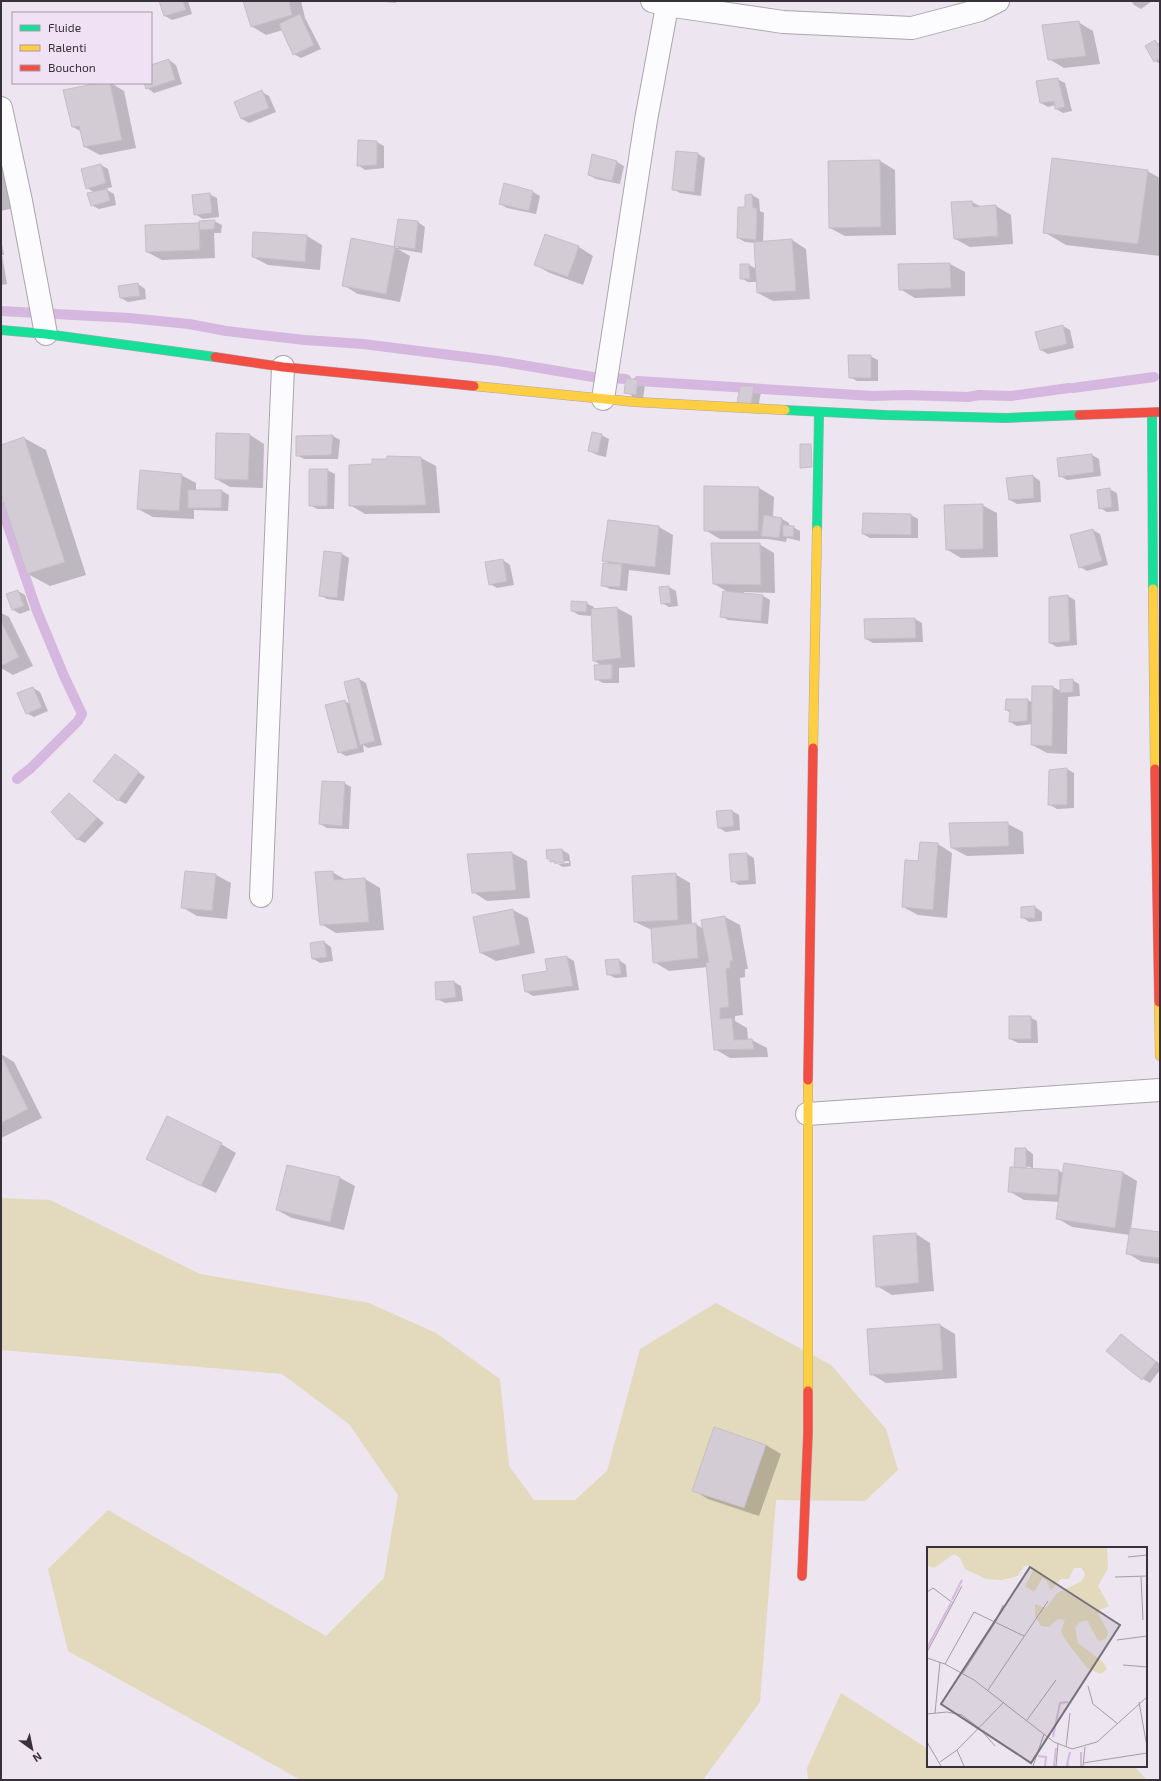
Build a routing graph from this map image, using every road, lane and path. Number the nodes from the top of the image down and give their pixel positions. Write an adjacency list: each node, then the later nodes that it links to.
1 (998, 1): 2 (street)
2 (663, 2): 7 (street)
3 (1, 108): 5 (street)
4 (1, 330): 5 (street)
5 (46, 334): 6 (street)
6 (283, 366): 7 (street); 10 (street)
7 (603, 399): 8 (street)
8 (819, 412): 9 (street); 13 (street)
9 (1156, 413): 11 (street)
10 (261, 896)
11 (1160, 1056)
12 (1160, 1090): 13 (street)
13 (807, 1114): 14 (street)
14 (802, 1576)

